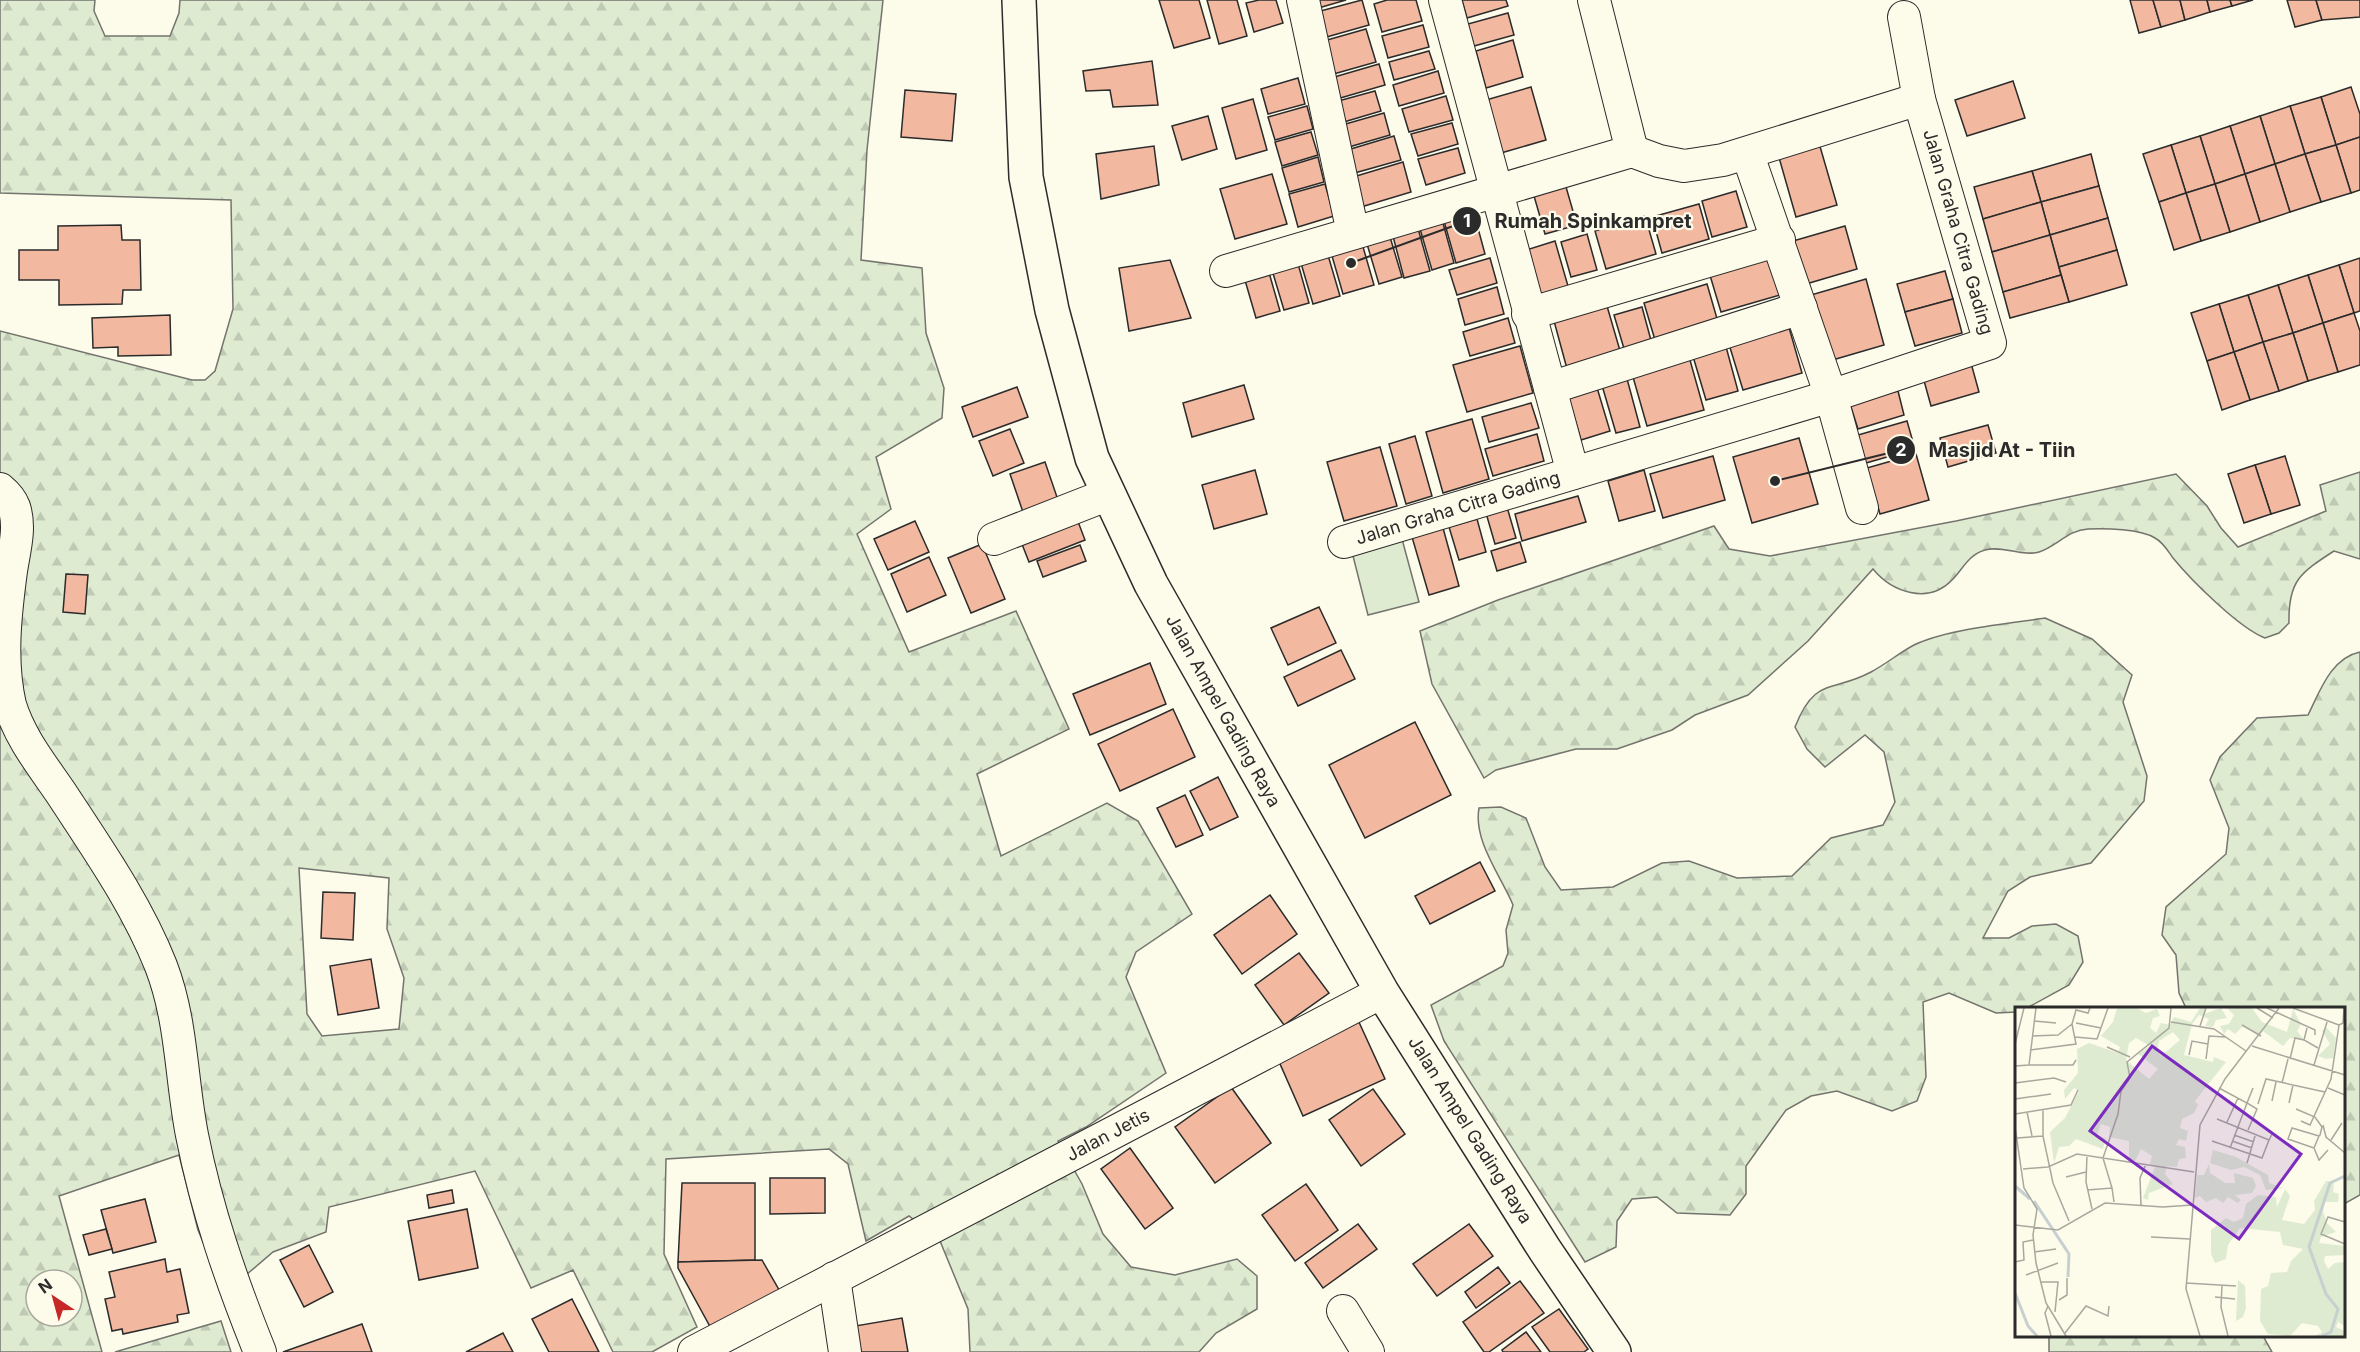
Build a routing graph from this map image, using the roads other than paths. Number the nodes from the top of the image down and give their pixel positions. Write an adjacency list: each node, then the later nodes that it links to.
1 (1019, 0): 19 (main road, Jalan Ampel Gading Raya)
2 (1303, 0): 10 (street)
3 (1445, 0): 9 (street, Jalan Graha Citra Gading)
4 (1594, 0): 7 (street)
5 (1904, 17): 6 (street)
6 (1920, 99): 7 (street); 16 (street, Jalan Graha Citra Gading)
7 (1632, 151): 9 (street)
8 (1751, 164): 11 (street)
9 (1497, 190): 10 (street); 14 (street, Jalan Graha Citra Gading)
10 (1353, 233): 12 (street)
11 (1779, 240): 13 (street); 14 (street)
12 (1226, 271)
13 (1802, 308): 15 (street); 16 (street)
14 (1528, 314): 15 (street, Jalan Graha Citra Gading)
15 (1550, 387): 17 (street, Jalan Graha Citra Gading)
16 (1831, 396): 17 (street, Jalan Graha Citra Gading); 20 (street)
17 (1573, 473): 22 (street, Jalan Graha Citra Gading)
18 (0, 489): 28 (street)
19 (1109, 494): 21 (street); 23 (main road, Jalan Ampel Gading Raya)
20 (1862, 508)
21 (994, 539)
22 (1344, 542)
23 (1382, 992): 24 (street, Jalan Jetis); 27 (main road, Jalan Ampel Gading Raya)
24 (834, 1278): 29 (street, Jalan Jetis); 30 (street)
25 (1343, 1311): 26 (street)
26 (1358, 1349)
27 (1612, 1351)
28 (260, 1352)
29 (694, 1352)
30 (845, 1352)

